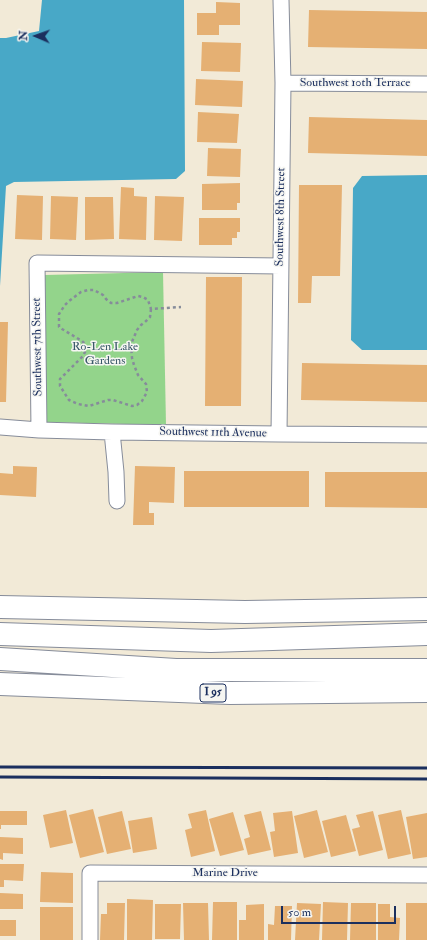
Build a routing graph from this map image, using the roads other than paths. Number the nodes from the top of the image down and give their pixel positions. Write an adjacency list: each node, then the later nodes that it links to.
1 (281, 0): 2 (street, Southwest 8th Street)
2 (283, 83): 3 (street, Southwest 10th Terrace); 4 (street, Southwest 8th Street)
3 (427, 84)
4 (281, 266): 6 (street, Southwest 7th Street); 8 (street, Southwest 8th Street)
5 (0, 427): 6 (street, Southwest 11th Avenue)
6 (39, 430): 7 (street, Southwest 11th Avenue)
7 (112, 432): 8 (street, Southwest 11th Avenue); 10 (street)
8 (279, 434): 9 (street, Southwest 11th Avenue)
9 (427, 435)
10 (118, 501)
11 (0, 607): 12 (highway)
12 (427, 609)
13 (0, 634): 14 (highway)
14 (427, 634)
15 (0, 659): 16 (highway)
16 (427, 670)
17 (0, 684): 18 (highway, I 95)
18 (427, 691)
19 (427, 875): 20 (street, Marine Drive)
20 (90, 940)

